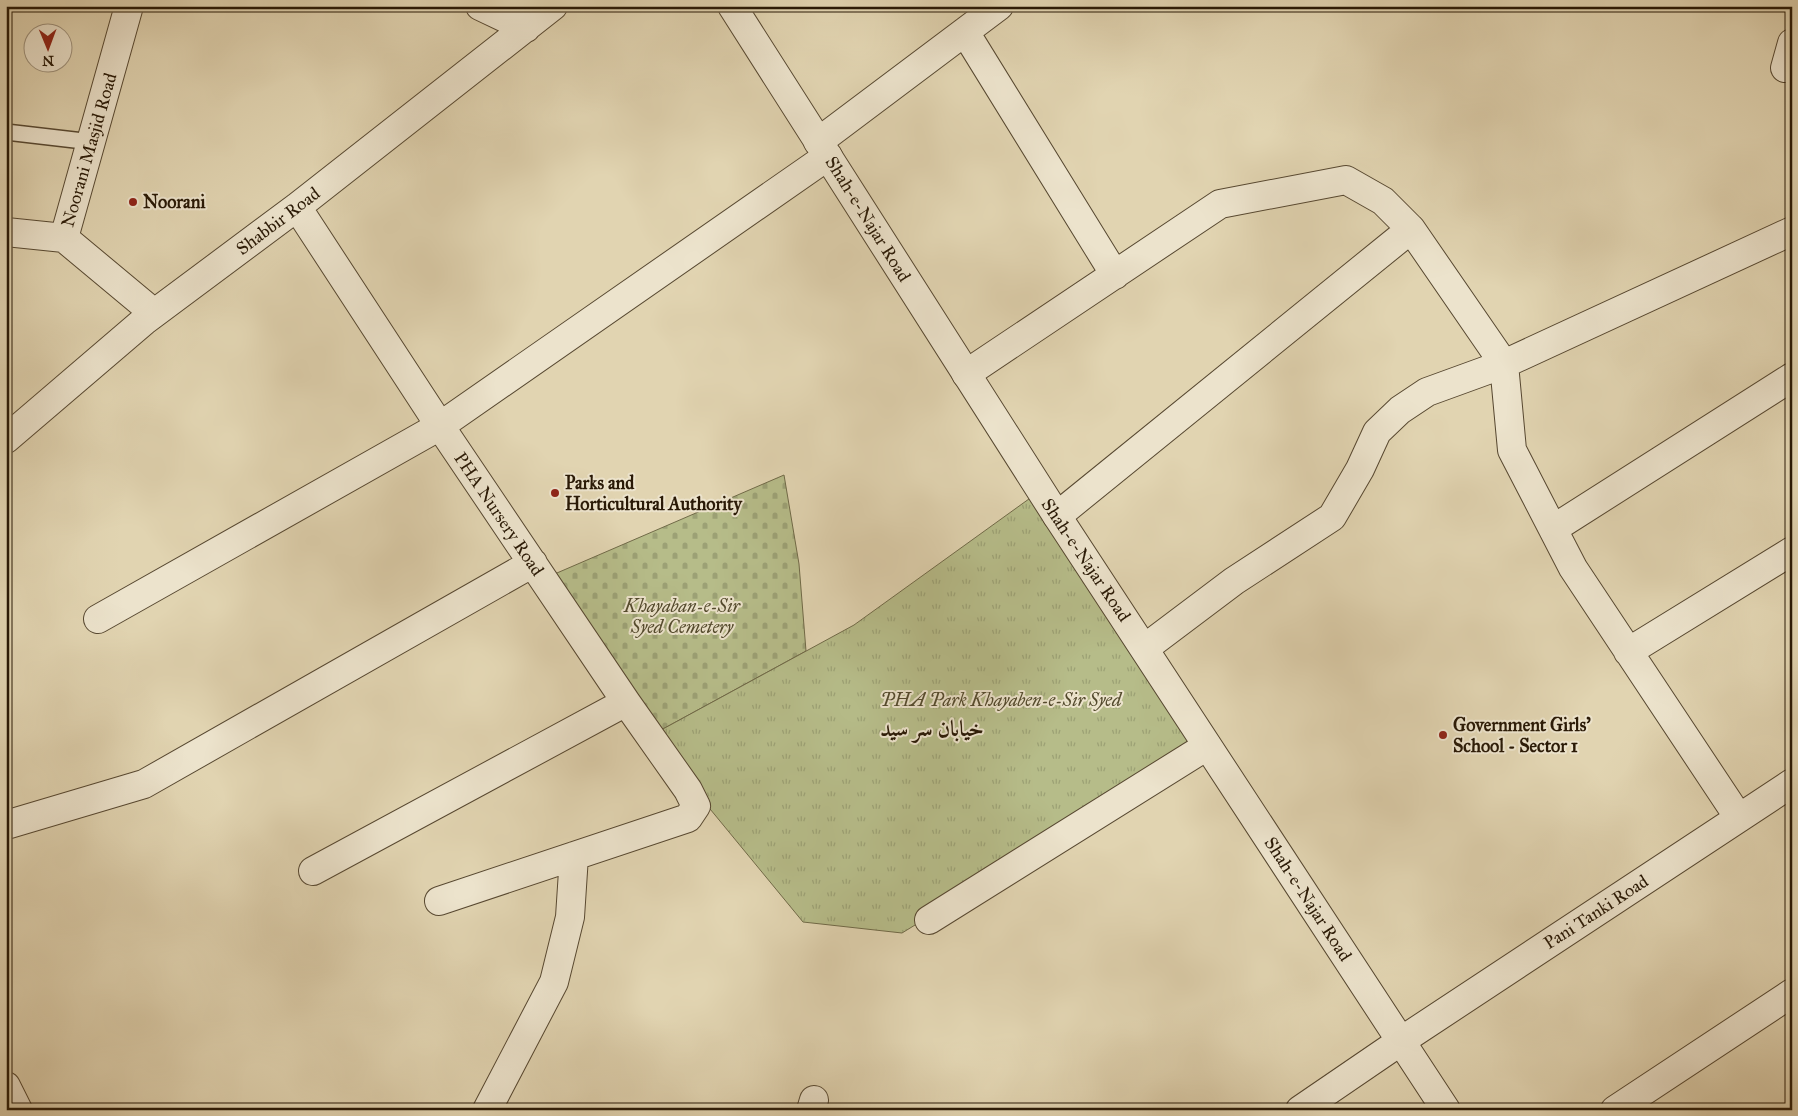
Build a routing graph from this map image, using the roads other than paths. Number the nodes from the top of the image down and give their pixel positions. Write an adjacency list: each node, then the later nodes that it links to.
1 (129, 6): 8 (street, Noorani Masjid Road)
2 (480, 6): 5 (street)
3 (732, 6): 9 (street, Shah-e-Najar Road)
4 (999, 6): 6 (street)
5 (541, 14): 10 (street, Shabbir Road)
6 (965, 32): 9 (street); 15 (street)
7 (6, 132): 8 (lane)
8 (92, 142): 14 (street, Noorani Masjid Road)
9 (823, 149): 18 (street, Shah-e-Najar Road); 20 (street)
10 (297, 208): 16 (street, Shabbir Road); 20 (street, PHA Nursery Road)
11 (1410, 229): 15 (street); 17 (street); 22 (street)
12 (1792, 231): 17 (street)
13 (6, 232): 14 (street)
14 (64, 238): 16 (street, Noorani Masjid Road)
15 (1115, 276): 18 (street)
16 (154, 313): 21 (street, Shabbir Road)
17 (1504, 364): 23 (street); 27 (street)
18 (966, 374): 22 (street, Shah-e-Najar Road)
19 (1792, 377): 23 (street)
20 (440, 426): 25 (street, PHA Nursery Road); 26 (street)
21 (6, 439)
22 (1057, 516): 27 (street, Shah-e-Najar Road)
23 (1553, 529): 28 (street)
24 (1792, 551): 28 (street)
25 (533, 563): 29 (street, PHA Nursery Road); 33 (street)
26 (98, 619)
27 (1145, 648): 30 (street, Shah-e-Najar Road)
28 (1628, 652): 32 (street)
29 (626, 702): 34 (street, PHA Nursery Road); 35 (street)
30 (1207, 746): 37 (street); 39 (street, Shah-e-Najar Road)
31 (1792, 783): 32 (street, Pani Tanki Road)
32 (1739, 818): 39 (street, Pani Tanki Road)
33 (6, 825)
34 (574, 856): 36 (street); 42 (street)
35 (313, 871)
36 (439, 901)
37 (929, 920)
38 (1792, 992): 45 (street)
39 (1401, 1040): 43 (street, Pani Tanki Road); 44 (street, Shah-e-Najar Road)
40 (6, 1086): 41 (street)
41 (18, 1110)
42 (487, 1110)
43 (1300, 1110)
44 (1446, 1110)
45 (1615, 1110)

